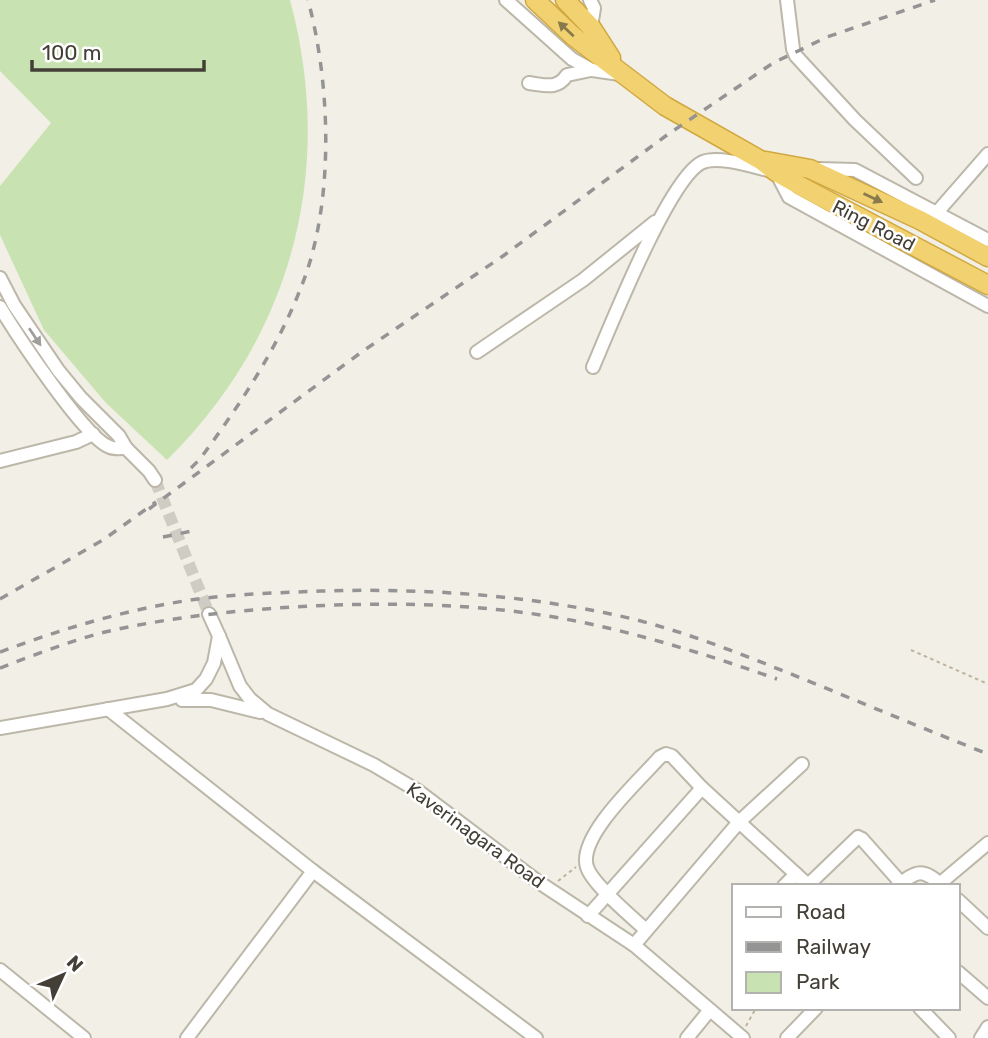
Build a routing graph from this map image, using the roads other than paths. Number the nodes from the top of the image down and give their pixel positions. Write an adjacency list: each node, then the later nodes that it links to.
1 (506, 0): 7 (street)
2 (535, 0): 8 (highway, Ring Road, one-way to 2)
3 (565, 0): 6 (highway, Ring Road)
4 (590, 0): 6 (street)
5 (787, 0): 13 (street)
6 (591, 27): 10 (highway, Ring Road)
7 (592, 71): 8 (street); 9 (street)
8 (621, 74): 10 (highway, Ring Road)
9 (529, 83)
10 (638, 85): 12 (highway, Ring Road)
11 (988, 154): 14 (street)
12 (769, 167): 14 (highway, Ring Road); 15 (street); 19 (highway, Ring Road); 20 (street)
13 (916, 177)
14 (932, 218): 16 (street); 17 (highway, Ring Road)
15 (658, 219): 22 (street); 23 (street)
16 (988, 240)
17 (988, 257)
18 (0, 278): 25 (street, one-way to 25)
19 (988, 285)
20 (988, 306)
21 (0, 307): 24 (street)
22 (477, 352)
23 (593, 367)
24 (93, 434): 25 (street); 26 (street)
25 (126, 448): 27 (street)
26 (0, 461)
27 (155, 480)
28 (209, 614): 29 (street, Kaverinagara Road)
29 (219, 636): 30 (street); 32 (street, Kaverinagara Road)
30 (167, 699): 31 (street); 32 (street)
31 (108, 709): 33 (street); 38 (street)
32 (268, 714): 48 (street, Kaverinagara Road)
33 (0, 729)
34 (802, 764): 36 (street)
35 (702, 788): 36 (street); 46 (street); 46 (street)
36 (739, 822): 39 (street); 50 (street)
37 (986, 849): 45 (street)
38 (313, 871): 61 (street); 62 (street)
39 (796, 874): 40 (street); 41 (street)
40 (786, 884)
41 (807, 884)
42 (809, 884): 43 (street)
43 (899, 884): 44 (street)
44 (939, 884)
45 (941, 884)
46 (607, 894): 48 (street); 50 (street)
47 (960, 902): 49 (street)
48 (588, 916): 51 (street, Kaverinagara Road)
49 (988, 928)
50 (646, 930): 51 (street)
51 (634, 945): 57 (street, Kaverinagara Road)
52 (0, 970): 60 (street)
53 (960, 974): 54 (street)
54 (988, 998)
55 (814, 1010): 64 (street)
56 (922, 1010): 65 (street)
57 (709, 1011): 59 (street, Kaverinagara Road); 63 (street)
58 (988, 1027): 66 (street)
59 (741, 1036)
60 (84, 1038)
61 (187, 1038)
62 (536, 1038)
63 (687, 1038)
64 (787, 1038)
65 (949, 1038)
66 (981, 1038)

